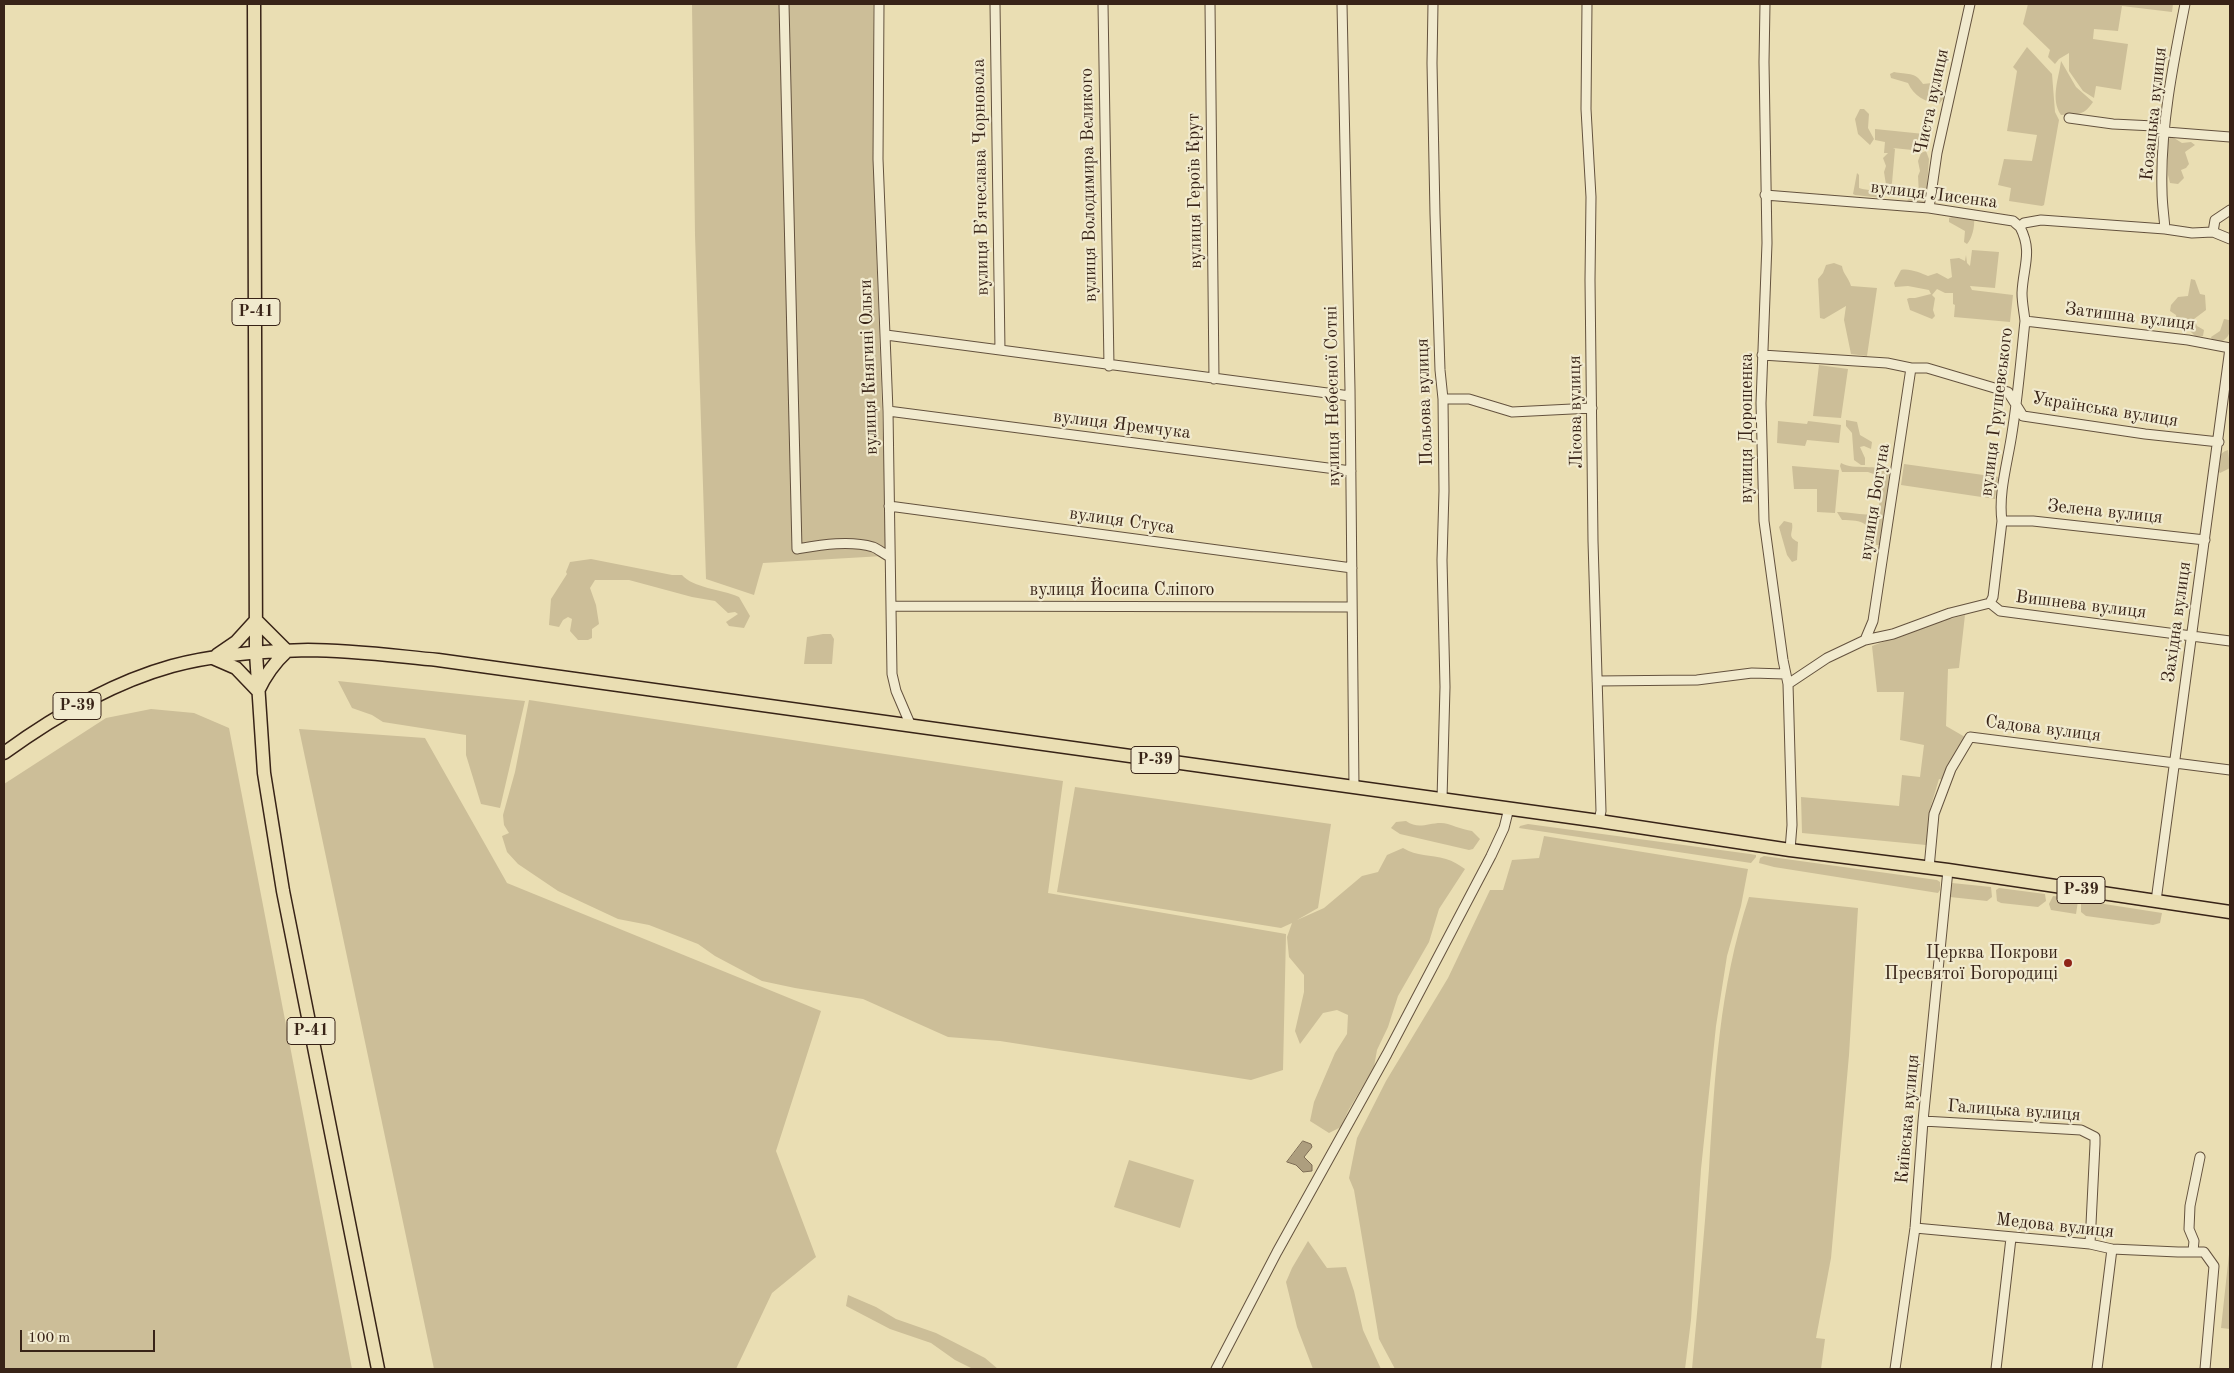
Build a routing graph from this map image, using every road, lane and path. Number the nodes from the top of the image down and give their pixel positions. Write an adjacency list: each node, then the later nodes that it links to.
1 (254, 4): 47 (main road, Р-41)
2 (784, 4): 42 (street)
3 (879, 4): 24 (street, вулиця Княгині Ольги)
4 (995, 4): 26 (street, вулиця Вʼячеслава Чорновола)
5 (1103, 4): 28 (street, вулиця Володимира Великого)
6 (1210, 4): 30 (street, вулиця Героїв Крут)
7 (1342, 4): 32 (street, вулиця Небесної Сотні)
8 (1433, 4): 33 (street, Польова вулиця)
9 (1587, 4): 35 (street, Лісова вулиця)
10 (1765, 4): 16 (street, вулиця Дорошенка)
11 (1970, 4): 17 (street, Чиста вулиця)
12 (2186, 4): 14 (street, Козацька вулиця)
13 (2069, 118): 14 (street)
14 (2166, 132): 15 (street); 20 (street, Козацька вулиця)
15 (2230, 137)
16 (1765, 195): 17 (street, вулиця Лисенка); 27 (street, вулиця Дорошенка)
17 (1929, 208): 19 (street, вулиця Лисенка)
18 (2230, 210): 21 (street)
19 (2020, 227): 20 (street); 23 (street, вулиця Грушевського)
20 (2165, 229): 21 (street)
21 (2213, 232): 22 (street)
22 (2230, 239)
23 (2025, 321): 25 (street, Затишна вулиця); 34 (street, вулиця Грушевського)
24 (886, 335): 26 (street); 36 (street, вулиця Княгині Ольги)
25 (2230, 348): 31 (street, Західна вулиця)
26 (1000, 350): 28 (street)
27 (1762, 355): 29 (street, Українська вулиця); 54 (street, вулиця Дорошенка)
28 (1109, 366): 30 (street)
29 (1911, 368): 34 (street, Українська вулиця); 49 (street, вулиця Богуна)
30 (1214, 379): 32 (street)
31 (2228, 393): 37 (street, Західна вулиця)
32 (1350, 396): 38 (street, вулиця Небесної Сотні)
33 (1443, 399): 35 (street); 63 (street, Польова вулиця)
34 (2016, 406): 37 (street, Українська вулиця); 40 (street, вулиця Грушевського)
35 (1592, 408): 55 (street, Лісова вулиця)
36 (888, 411): 38 (street, вулиця Яремчука); 39 (street, вулиця Княгині Ольги)
37 (2219, 442): 41 (street, Західна вулиця)
38 (1351, 470): 43 (street, вулиця Небесної Сотні)
39 (889, 506): 42 (street, вулиця Княгині Ольги); 43 (street, вулиця Стуса)
40 (2002, 521): 41 (street, Зелена вулиця); 44 (street, вулиця Грушевського)
41 (2205, 540): 48 (street, Західна вулиця)
42 (890, 557): 45 (street, вулиця Княгині Ольги)
43 (1352, 568): 46 (street, вулиця Небесної Сотні)
44 (1990, 604): 48 (street, Вишнева вулиця); 49 (street)
45 (891, 606): 46 (street, вулиця Йосипа Сліпого); 58 (street, вулиця Княгині Ольги)
46 (1352, 607): 62 (street, вулиця Небесної Сотні)
47 (256, 620): 51 (main road); 52 (main road, Р-41); 53 (main road)
48 (2191, 637): 50 (street, Вишнева вулиця); 60 (street, Західна вулиця)
49 (1864, 640): 56 (street)
50 (2230, 641)
51 (287, 651): 52 (main road, Р-39); 57 (main road); 58 (main road, Р-39)
52 (256, 653): 53 (main road, Р-39); 57 (main road, Р-41)
53 (212, 658): 57 (main road); 59 (main road, Р-39)
54 (1785, 674): 55 (street); 56 (street, вулиця Дорошенка)
55 (1597, 680): 65 (street, Лісова вулиця)
56 (1788, 684): 66 (street, вулиця Дорошенка)
57 (258, 691): 78 (main road, Р-41)
58 (911, 726): 62 (main road, Р-39)
59 (4, 753)
60 (2174, 763): 61 (street, Садова вулиця); 67 (street, Садова вулиця); 69 (street, Західна вулиця)
61 (2230, 770)
62 (1354, 787): 63 (main road, Р-39)
63 (1442, 799): 64 (main road, Р-39)
64 (1509, 808): 65 (main road, Р-39); 79 (street)
65 (1600, 821): 66 (main road, Р-39)
66 (1790, 850): 67 (main road, Р-39)
67 (1931, 868): 68 (main road, Р-39)
68 (1948, 870): 69 (main road, Р-39); 71 (street, Київська вулиця)
69 (2156, 901): 70 (main road, Р-39)
70 (2230, 912)
71 (1923, 1121): 73 (street, Київська вулиця); 75 (street, Галицька вулиця)
72 (2200, 1157): 77 (street)
73 (1915, 1228): 74 (street, Медова вулиця); 80 (street, Київська вулиця)
74 (2011, 1238): 75 (street, Медова вулиця); 81 (street)
75 (2090, 1244): 76 (street, Медова вулиця)
76 (2112, 1249): 77 (street, Медова вулиця); 82 (street)
77 (2192, 1250): 83 (street)
78 (378, 1369)
79 (1216, 1369)
80 (1895, 1369)
81 (1996, 1369)
82 (2097, 1369)
83 (2205, 1369)

